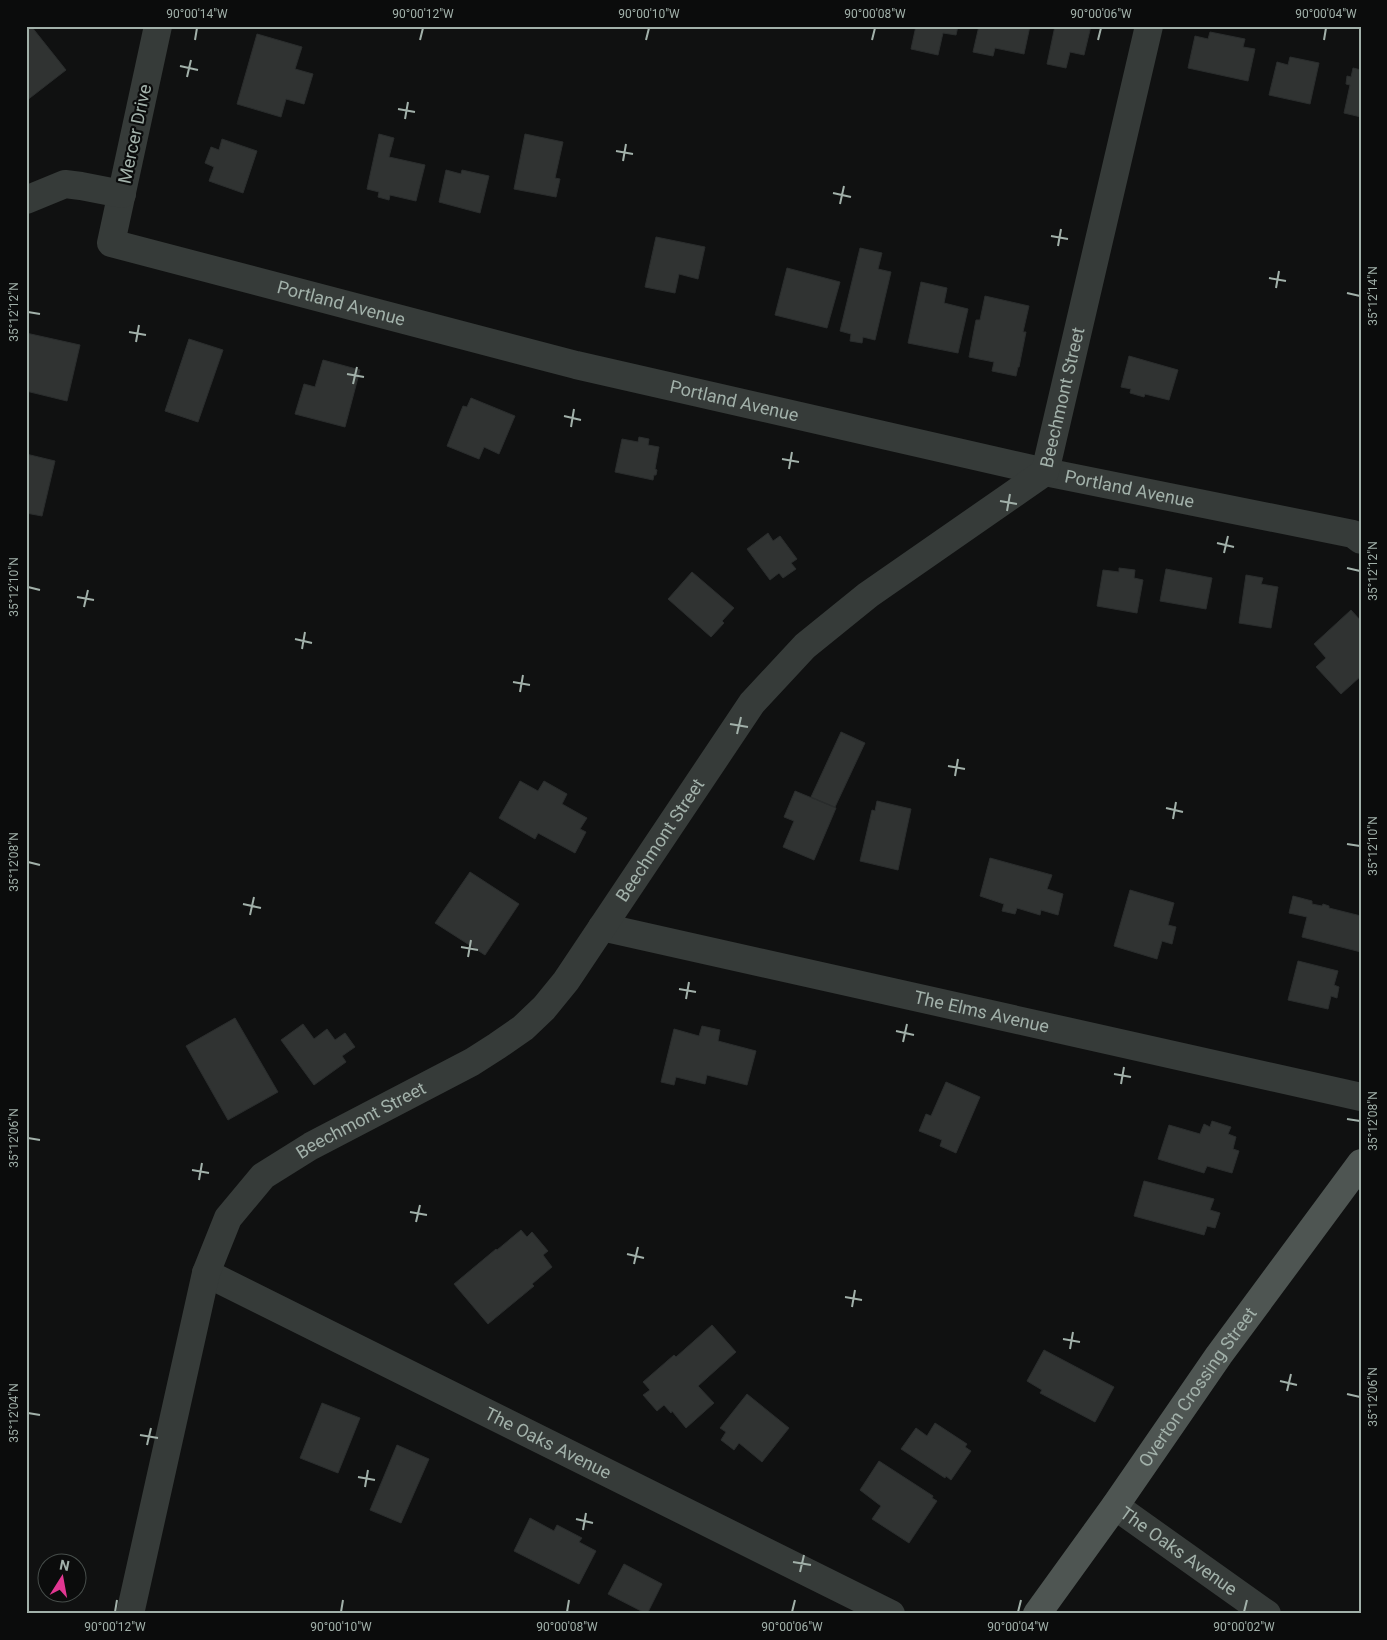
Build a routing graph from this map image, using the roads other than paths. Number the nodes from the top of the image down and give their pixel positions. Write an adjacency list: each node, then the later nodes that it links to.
1 (158, 26): 3 (street, Mercer Drive)
2 (1149, 26): 6 (street, Beechmont Street)
3 (122, 194): 4 (street); 5 (street, Mercer Drive)
4 (26, 200)
5 (111, 243): 6 (street, Portland Avenue)
6 (1044, 472): 7 (street, Portland Avenue); 8 (street, Beechmont Street)
7 (1361, 540)
8 (602, 927): 9 (street, The Elms Avenue); 11 (street, Beechmont Street)
9 (1361, 1097)
10 (1361, 1163): 12 (main road, Overton Crossing Street)
11 (206, 1273): 13 (street, Beechmont Street); 14 (street, The Oaks Avenue)
12 (1115, 1506): 15 (main road, Overton Crossing Street); 16 (street, The Oaks Avenue)
13 (130, 1614)
14 (891, 1614)
15 (1037, 1614)
16 (1267, 1614)

